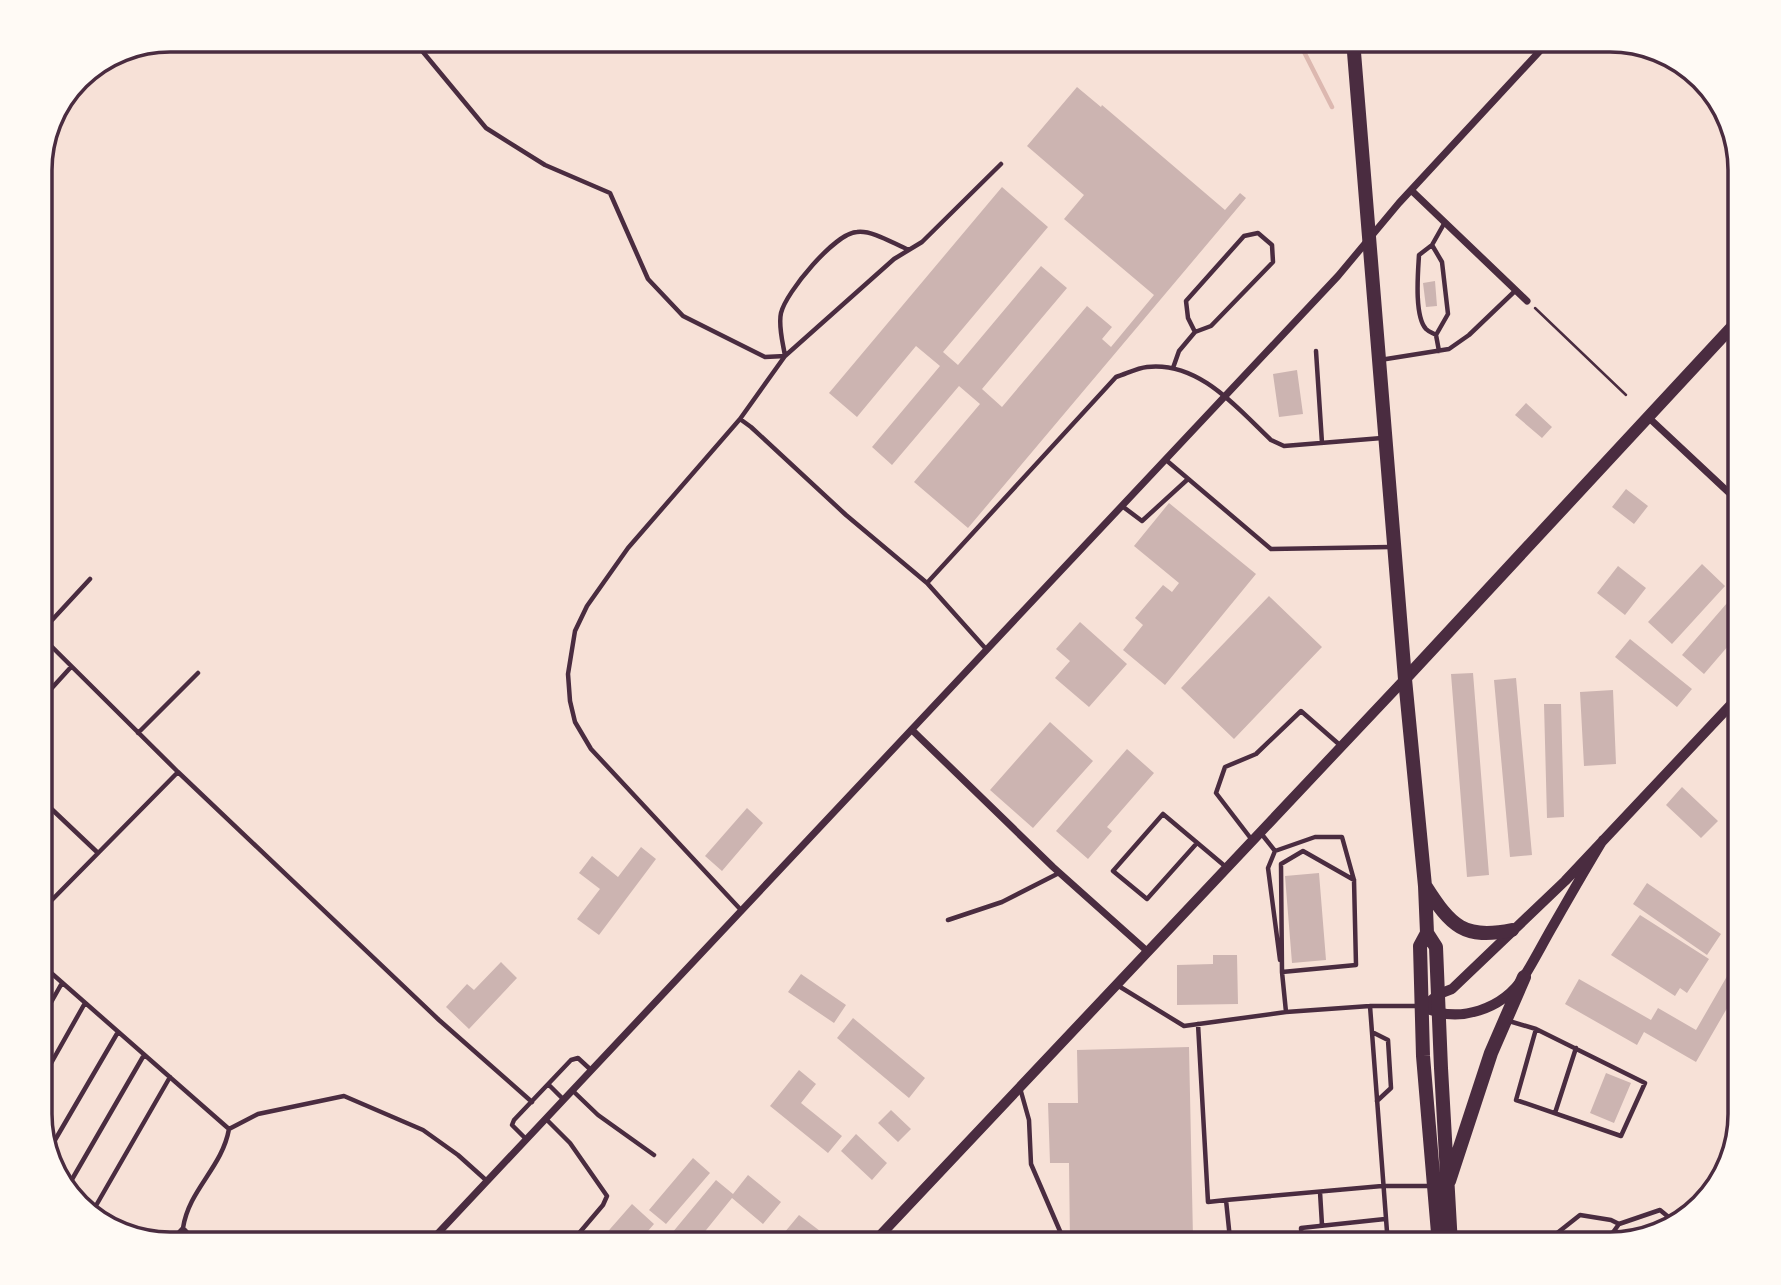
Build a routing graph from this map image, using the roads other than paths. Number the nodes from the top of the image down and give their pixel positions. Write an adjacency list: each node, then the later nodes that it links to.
1 (423, 52): 17 (lane)
2 (1354, 52): 7 (highway)
3 (1539, 52): 5 (street)
4 (1001, 163): 9 (lane)
5 (1411, 190): 6 (street); 7 (street)
6 (1445, 222): 8 (lane); 10 (street)
7 (1369, 239): 18 (highway); 20 (street)
8 (1432, 245): 14 (lane); 14 (lane)
9 (909, 250): 17 (lane); 17 (lane)
10 (1516, 290): 11 (street); 16 (lane)
11 (1527, 301)
12 (1728, 331): 21 (main road)
13 (1195, 332): 13 (lane); 19 (lane)
14 (1436, 335): 16 (lane)
15 (1316, 351): 24 (lane)
16 (1439, 351): 18 (lane)
17 (785, 356): 22 (lane)
18 (1379, 360): 23 (highway)
19 (1173, 368): 20 (lane); 31 (lane)
20 (1224, 397): 24 (lane); 25 (street)
21 (1648, 417): 27 (street); 37 (main road)
22 (740, 419): 31 (lane); 56 (lane)
23 (1386, 438): 24 (lane); 29 (highway)
24 (1322, 443)
25 (1165, 460): 26 (lane); 28 (street)
26 (1188, 479): 28 (lane); 29 (lane)
27 (1728, 492)
28 (1122, 506): 34 (street)
29 (1394, 547): 37 (highway)
30 (90, 579): 32 (lane)
31 (927, 583): 34 (lane)
32 (53, 621)
33 (53, 647): 35 (lane)
34 (987, 650): 40 (street)
35 (71, 667): 38 (lane); 41 (lane)
36 (198, 673): 41 (lane)
37 (1405, 679): 42 (street); 54 (highway)
38 (53, 687)
39 (1728, 711): 47 (street)
40 (912, 730): 52 (street); 56 (street)
41 (138, 733): 43 (lane)
42 (1341, 746): 45 (street); 46 (lane)
43 (178, 772): 50 (lane); 87 (lane)
44 (53, 810): 50 (lane)
45 (1260, 832): 46 (street); 49 (lane)
46 (1252, 841): 51 (street)
47 (1603, 841): 58 (street); 63 (street)
48 (1197, 843): 48 (lane); 51 (lane)
49 (1275, 851): 53 (lane); 61 (lane)
50 (98, 853): 55 (lane)
51 (1226, 868): 60 (street)
52 (1059, 873): 57 (lane); 60 (street)
53 (1353, 880): 61 (lane); 61 (lane)
54 (1425, 886): 58 (highway); 59 (highway)
55 (53, 899)
56 (742, 910): 81 (street)
57 (948, 920)
58 (1512, 930): 66 (street)
59 (1427, 933): 66 (highway); 70 (highway)
60 (1147, 951): 65 (street)
61 (1282, 972): 71 (lane)
62 (53, 975): 64 (lane)
63 (1524, 976): 72 (street); 73 (highway)
64 (62, 983): 67 (lane); 68 (lane)
65 (1116, 984): 74 (lane); 84 (street)
66 (1438, 994): 70 (street); 72 (highway)
67 (53, 999)
68 (85, 1003): 76 (lane); 80 (lane)
69 (1370, 1006): 70 (lane); 71 (lane); 77 (lane)
70 (1423, 1007): 72 (street); 90 (highway)
71 (1286, 1012): 74 (lane)
72 (1439, 1014): 89 (highway)
73 (1505, 1020): 75 (lane); 100 (highway)
74 (1198, 1024): 102 (lane)
75 (1536, 1029): 78 (lane); 91 (lane)
76 (118, 1032): 79 (lane); 94 (lane)
77 (1372, 1032): 88 (lane); 88 (lane)
78 (1576, 1048): 91 (lane); 91 (lane)
79 (144, 1055): 82 (lane); 97 (lane)
80 (53, 1058)
81 (591, 1070): 83 (lane); 85 (street)
82 (170, 1077): 93 (lane); 103 (lane)
83 (549, 1085): 86 (lane); 87 (lane)
84 (1020, 1087): 113 (street); 114 (lane)
85 (572, 1090): 86 (street); 96 (lane)
86 (564, 1099): 92 (street)
87 (532, 1102): 95 (lane)
88 (1377, 1102): 99 (lane)
89 (1444, 1103): 90 (highway); 100 (highway)
90 (1427, 1106): 100 (highway)
91 (1555, 1113)
92 (546, 1118): 95 (street); 112 (lane)
93 (229, 1129): 98 (lane); 108 (lane)
94 (56, 1139)
95 (526, 1139): 98 (street)
96 (654, 1155)
97 (72, 1180)
98 (487, 1181): 111 (street)
99 (1382, 1186): 100 (lane); 101 (lane); 105 (lane)
100 (1440, 1186): 118 (highway); 119 (highway)
101 (1320, 1192): 102 (lane); 107 (lane)
102 (1226, 1200): 115 (lane)
103 (96, 1205)
104 (1668, 1217): 106 (lane)
105 (1385, 1219): 107 (lane); 117 (lane)
106 (1619, 1224): 120 (lane); 121 (lane)
107 (1322, 1225): 116 (lane)
108 (183, 1228): 109 (lane); 110 (lane)
109 (179, 1232)
110 (187, 1232)
111 (438, 1232)
112 (580, 1232)
113 (883, 1232)
114 (1060, 1232)
115 (1230, 1232)
116 (1301, 1232)
117 (1386, 1232)
118 (1439, 1232)
119 (1449, 1232)
120 (1558, 1232)
121 (1613, 1232)

